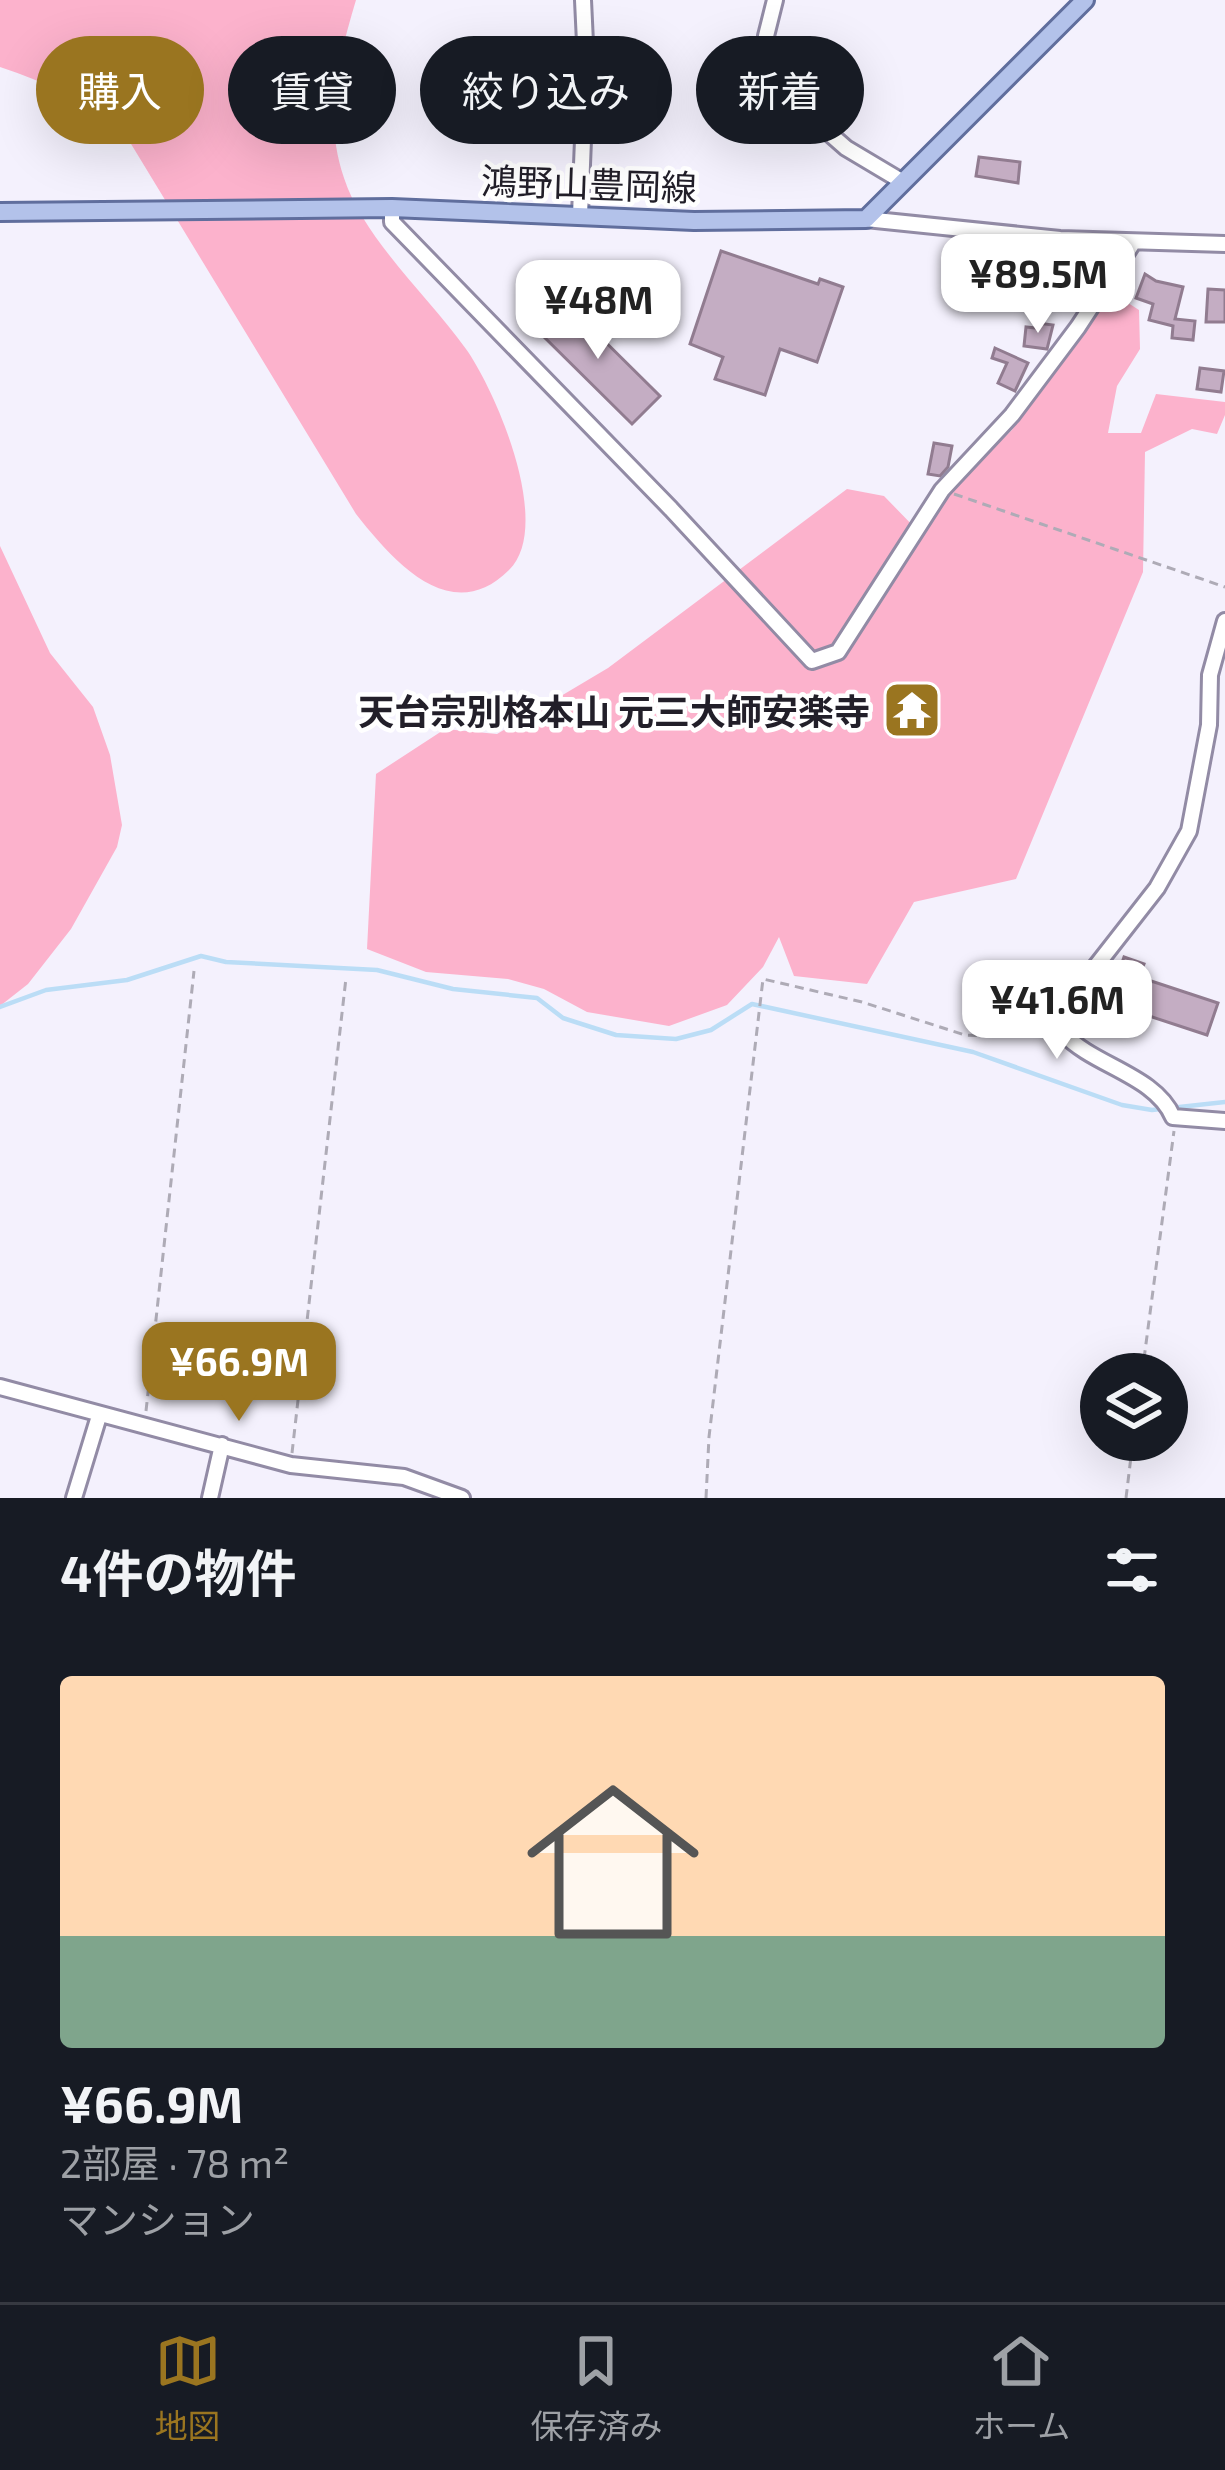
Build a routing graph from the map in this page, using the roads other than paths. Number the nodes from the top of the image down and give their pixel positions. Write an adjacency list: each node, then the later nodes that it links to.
1 (583, 0): 7 (street)
2 (776, 0): 4 (street)
3 (1085, 0): 4 (main road)
4 (903, 182): 8 (main road)
5 (392, 208): 6 (main road, 鴻野山豊岡線); 7 (main road, 鴻野山豊岡線); 9 (street)
6 (0, 212)
7 (580, 215): 8 (main road, 鴻野山豊岡線)
8 (866, 219): 9 (street)
9 (1133, 243): 10 (street)
10 (1225, 244)
11 (1225, 621): 12 (street)
12 (1225, 1121)
13 (0, 1387): 14 (street)
14 (99, 1416): 15 (street); 16 (street)
15 (222, 1444): 17 (street); 18 (street)
16 (74, 1498)
17 (210, 1498)
18 (462, 1498)

